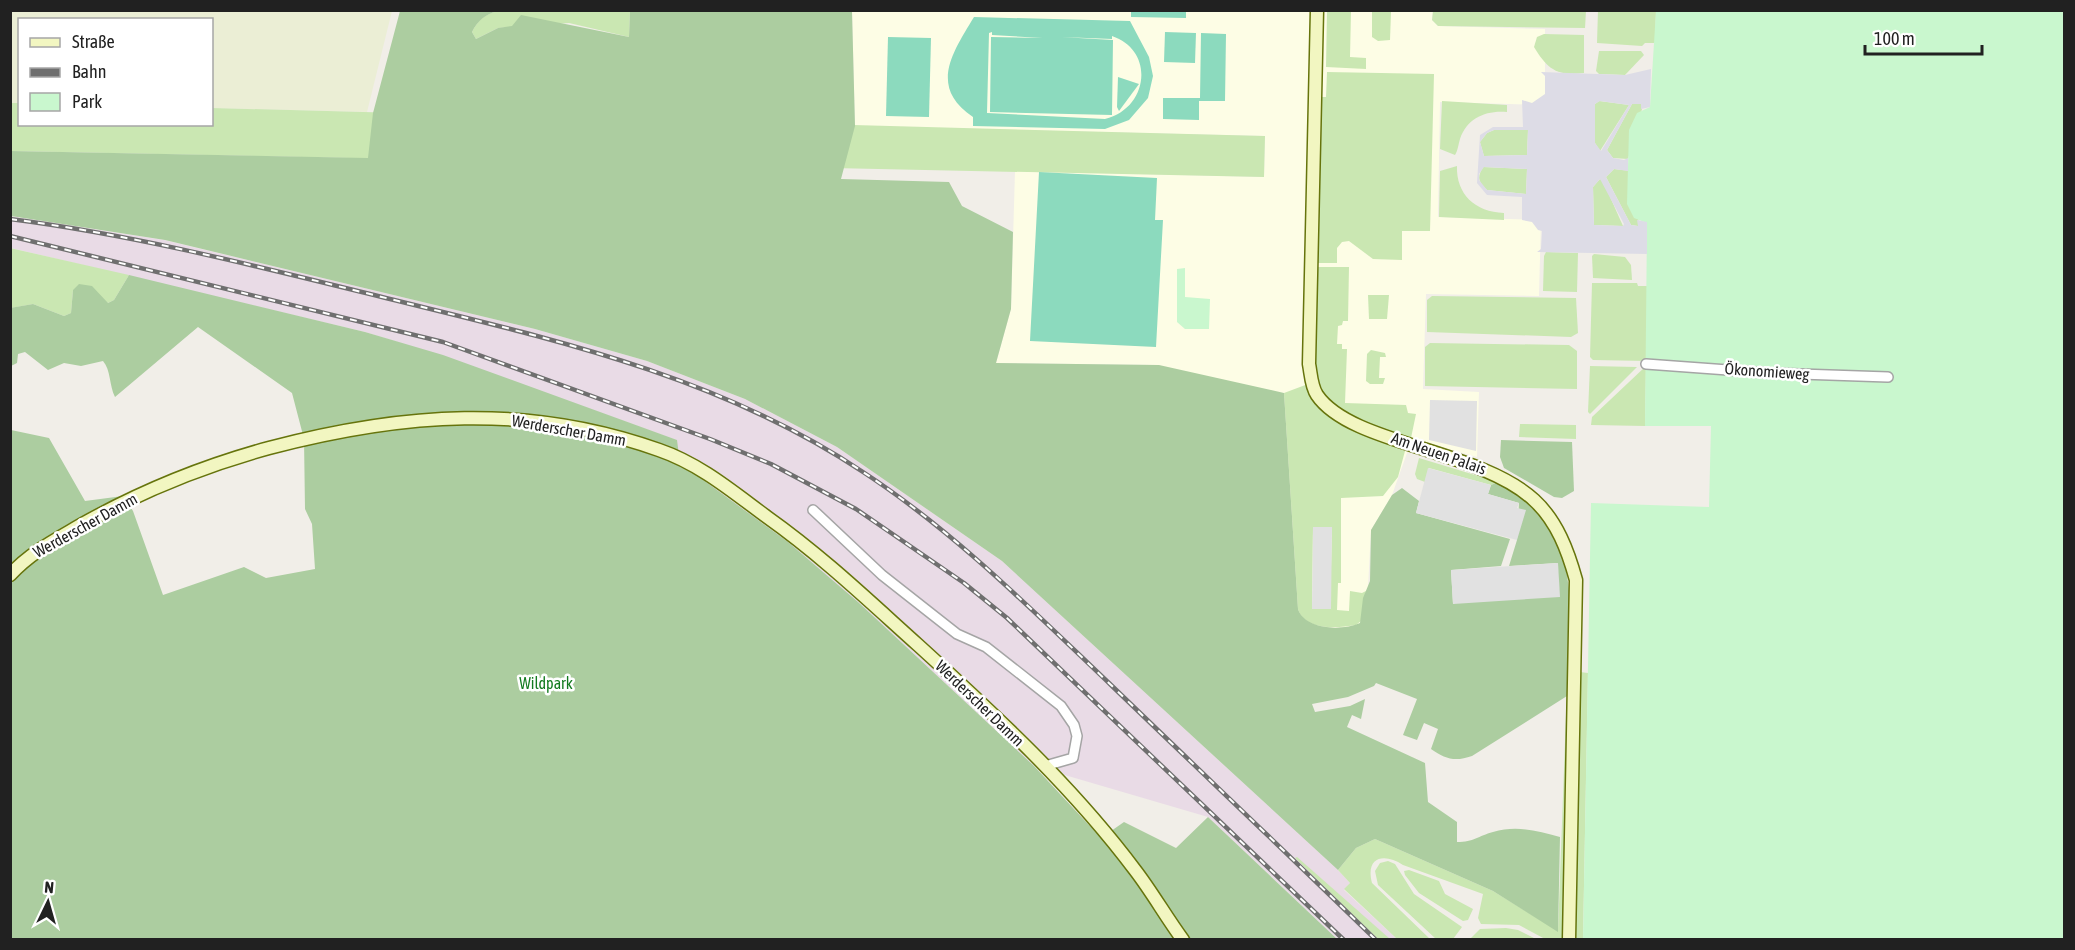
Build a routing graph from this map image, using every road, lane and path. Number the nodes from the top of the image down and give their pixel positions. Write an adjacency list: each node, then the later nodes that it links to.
1 (1317, 10): 8 (street, Am Neuen Palais)
2 (1646, 364): 3 (street, Ökonomieweg)
3 (1888, 377)
4 (813, 510): 6 (street)
5 (10, 575): 6 (street, Werderscher Damm)
6 (1045, 766): 7 (street, Werderscher Damm)
7 (1183, 939)
8 (1569, 939)

